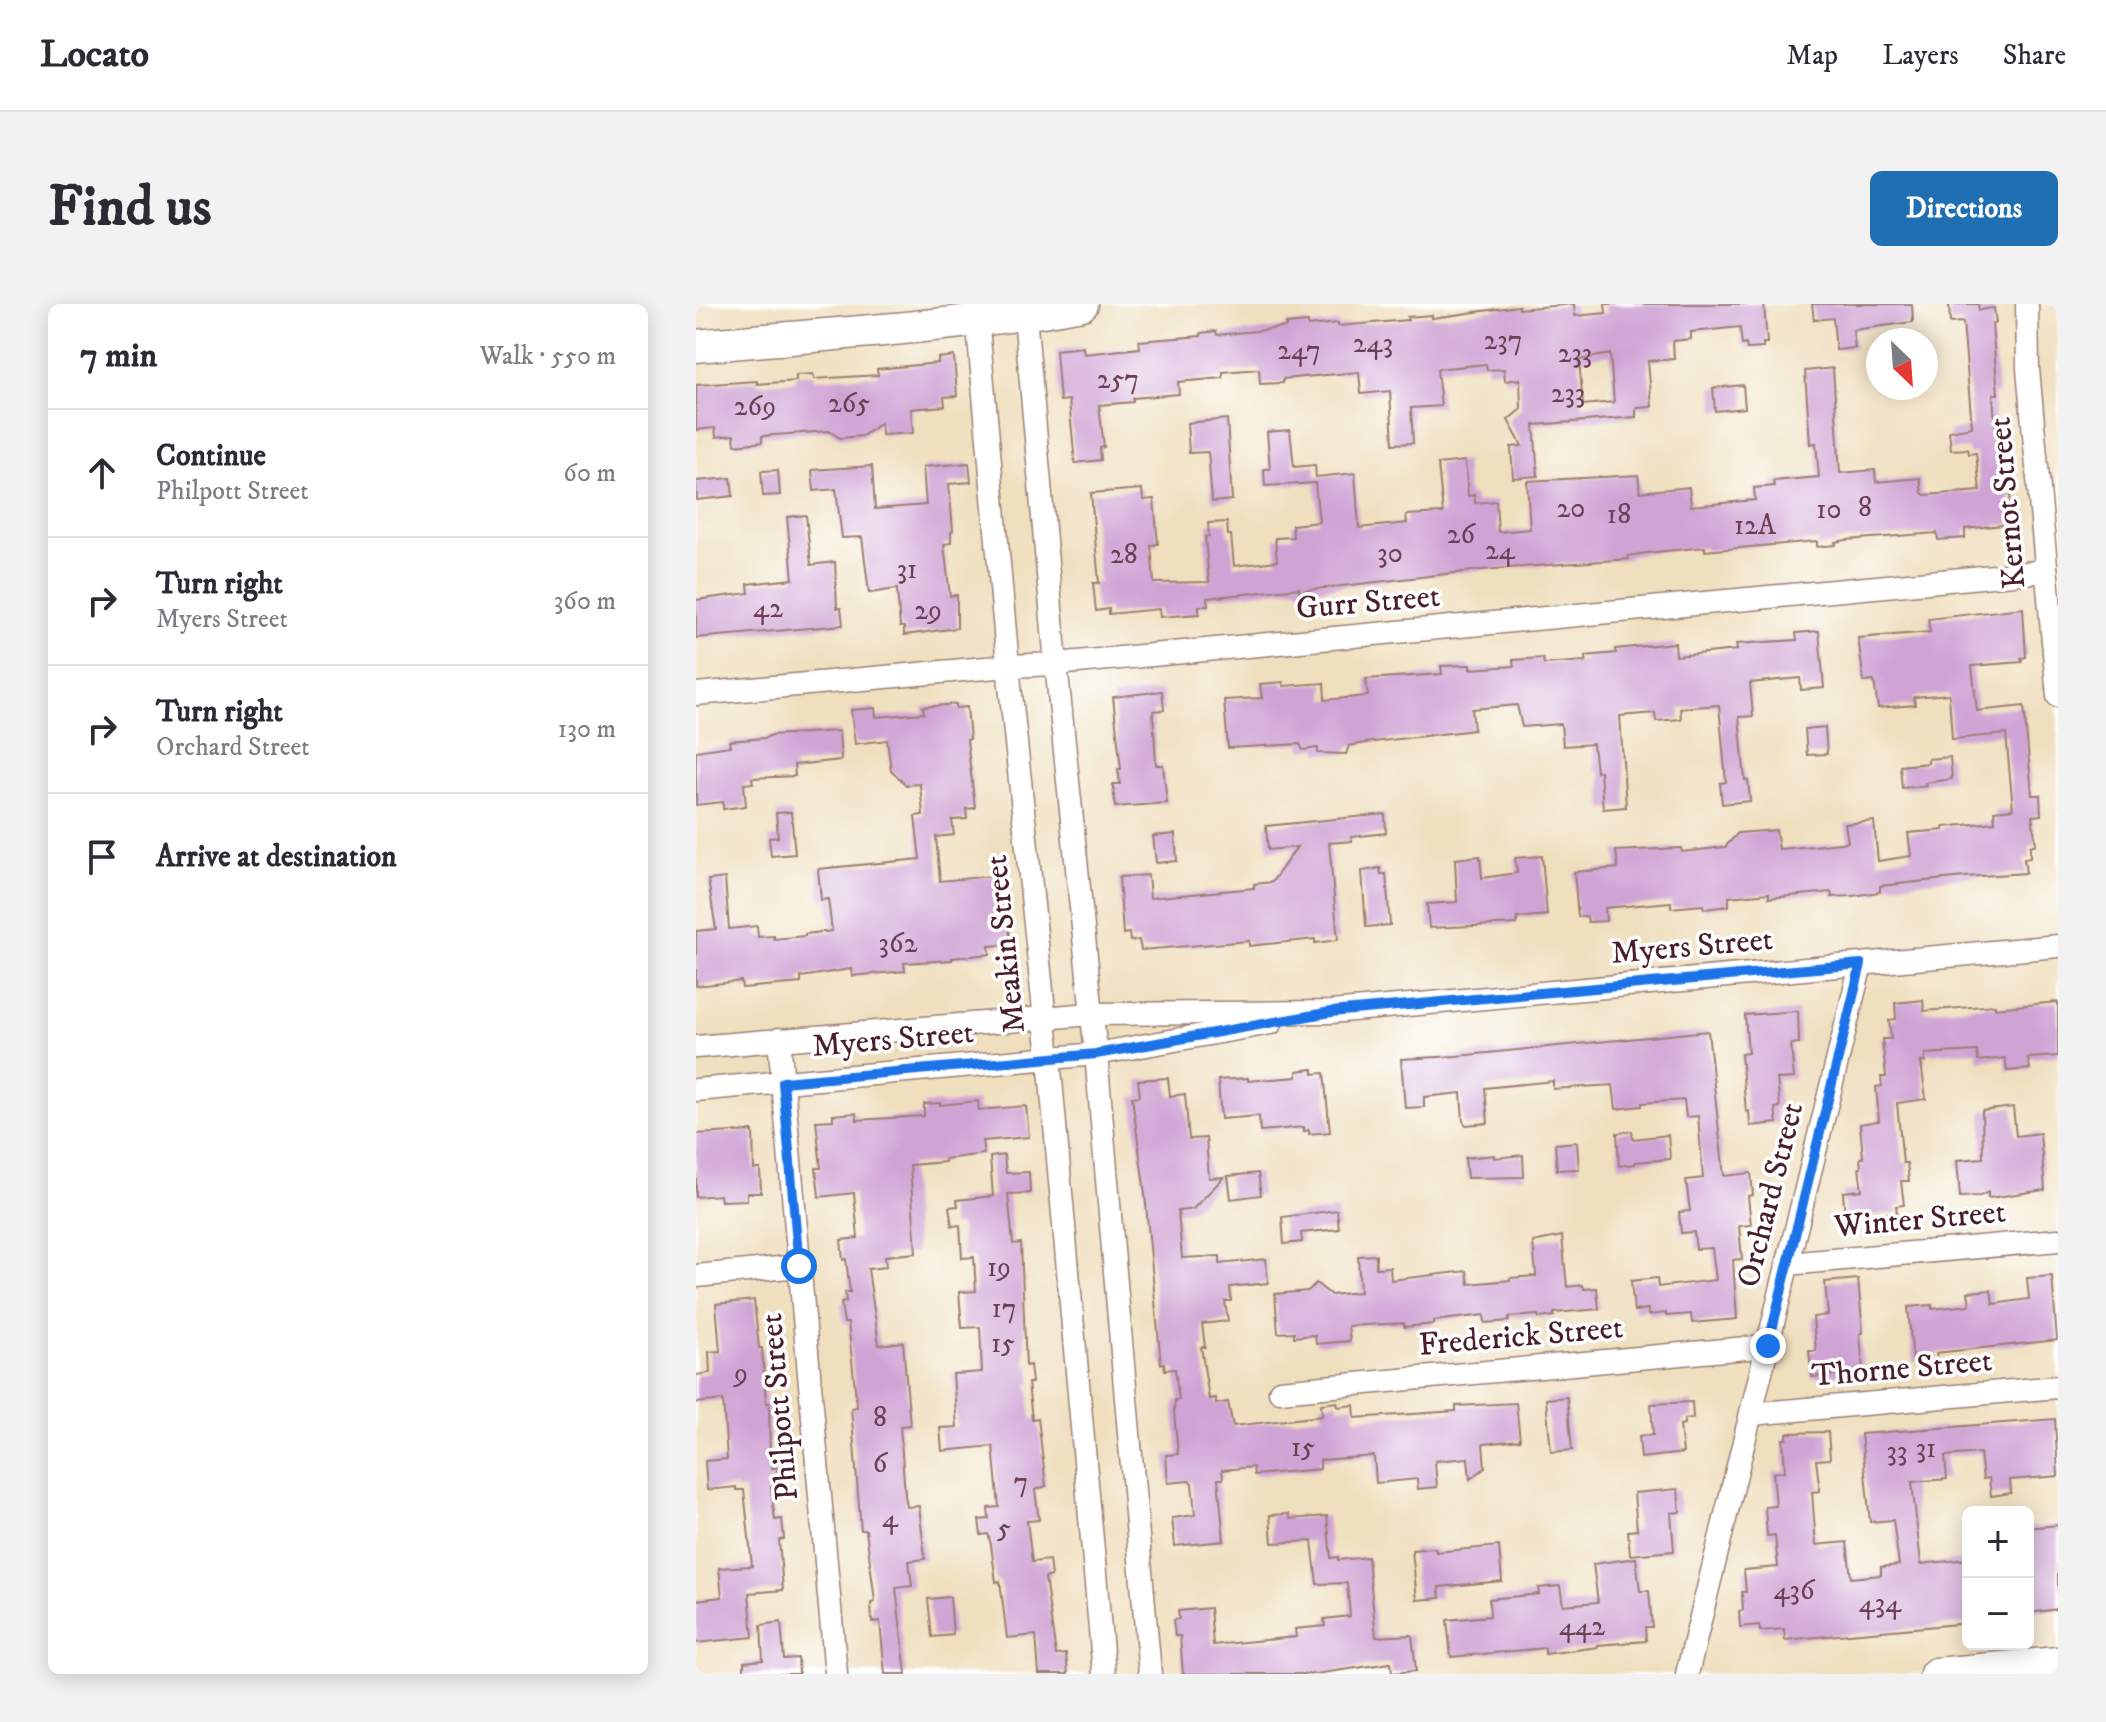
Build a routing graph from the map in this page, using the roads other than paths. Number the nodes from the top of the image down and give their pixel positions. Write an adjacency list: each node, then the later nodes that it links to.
1 (1082, 304): 3 (street)
2 (2027, 304): 6 (street, Kernot Street)
3 (1024, 310): 4 (street); 7 (street)
4 (976, 312): 5 (street); 8 (street, Meakin Street)
5 (696, 346)
6 (2046, 571): 7 (street, Gurr Street); 10 (street, Kernot Street)
7 (1056, 664): 8 (street, Gurr Street); 14 (street)
8 (1008, 666): 9 (street, Gurr Street); 15 (street, Meakin Street)
9 (696, 694)
10 (2058, 696)
11 (2058, 946): 12 (street, Myers Street)
12 (1861, 964): 13 (street, Myers Street); 23 (street, Orchard Street)
13 (1331, 1012): 14 (street, Myers Street); 18 (street, Myers Street)
14 (1091, 1014): 15 (street, Myers Street); 18 (street)
15 (1045, 1016): 16 (street, Myers Street); 19 (street, Meakin Street)
16 (779, 1039): 17 (street, Myers Street); 20 (street, Philpott Street)
17 (696, 1047)
18 (1096, 1054): 19 (street, Myers Street); 33 (street)
19 (1049, 1058): 20 (street, Myers Street); 32 (street, Meakin Street)
20 (783, 1082): 21 (street, Myers Street); 24 (street, Philpott Street)
21 (696, 1090)
22 (2058, 1240): 23 (street, Winter Street)
23 (1787, 1264): 26 (street, Orchard Street)
24 (799, 1266): 25 (street); 31 (street, Philpott Street)
25 (696, 1276)
26 (1768, 1346): 28 (street, Frederick Street); 29 (street, Orchard Street)
27 (2058, 1387): 29 (street, Thorne Street)
28 (1280, 1391)
29 (1751, 1414): 34 (street, Orchard Street)
30 (2058, 1663): 35 (street)
31 (836, 1674)
32 (1104, 1674)
33 (1150, 1674)
34 (1687, 1674)
35 (1936, 1674)

